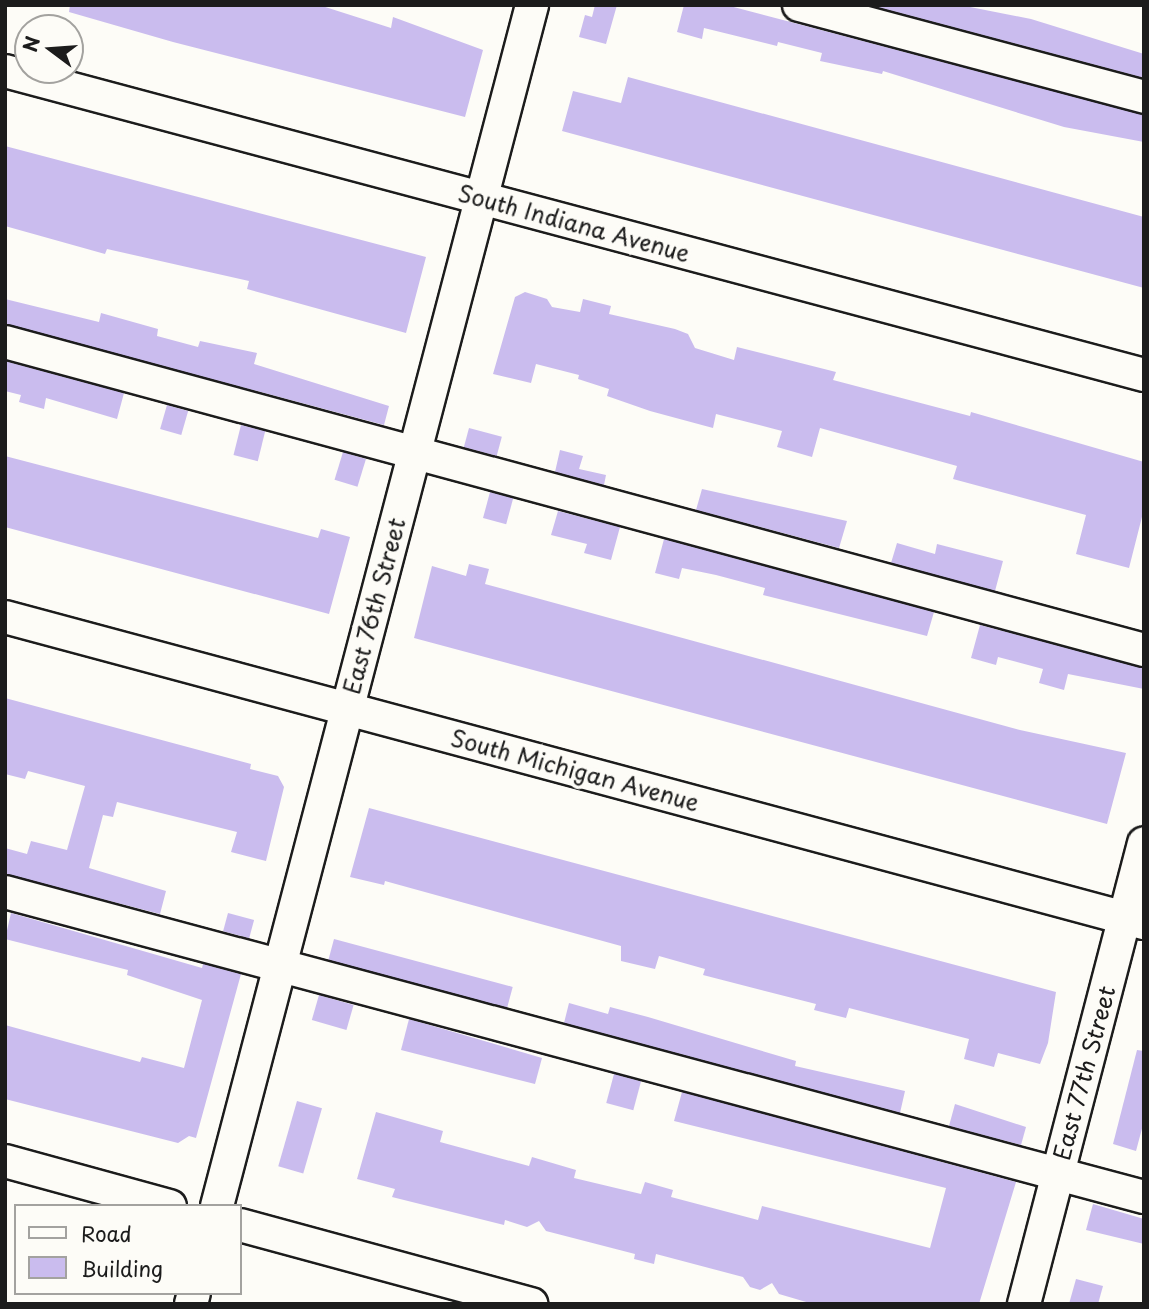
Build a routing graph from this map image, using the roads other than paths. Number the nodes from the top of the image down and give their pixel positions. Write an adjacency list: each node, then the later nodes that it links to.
1 (531, 5): 5 (street, East 76th Street)
2 (799, 5): 4 (street)
3 (5, 71): 5 (street, South Indiana Avenue)
4 (1144, 97)
5 (481, 198): 7 (street, South Indiana Avenue); 8 (street, East 76th Street)
6 (5, 342): 8 (street)
7 (1144, 375)
8 (414, 453): 10 (street); 11 (street, East 76th Street)
9 (5, 617): 11 (street, South Michigan Avenue)
10 (1144, 650)
11 (347, 709): 14 (street, South Michigan Avenue); 15 (street, East 76th Street)
12 (1144, 843): 14 (street, East 77th Street)
13 (5, 892): 15 (street)
14 (1134, 920): 17 (street, East 77th Street)
15 (280, 964): 17 (street); 20 (street, East 76th Street)
16 (5, 1161): 19 (street)
17 (1058, 1173): 18 (street); 23 (street, East 77th Street)
18 (1144, 1197)
19 (163, 1204)
20 (218, 1204)
21 (242, 1226): 22 (street)
22 (531, 1304)
23 (1024, 1304)

